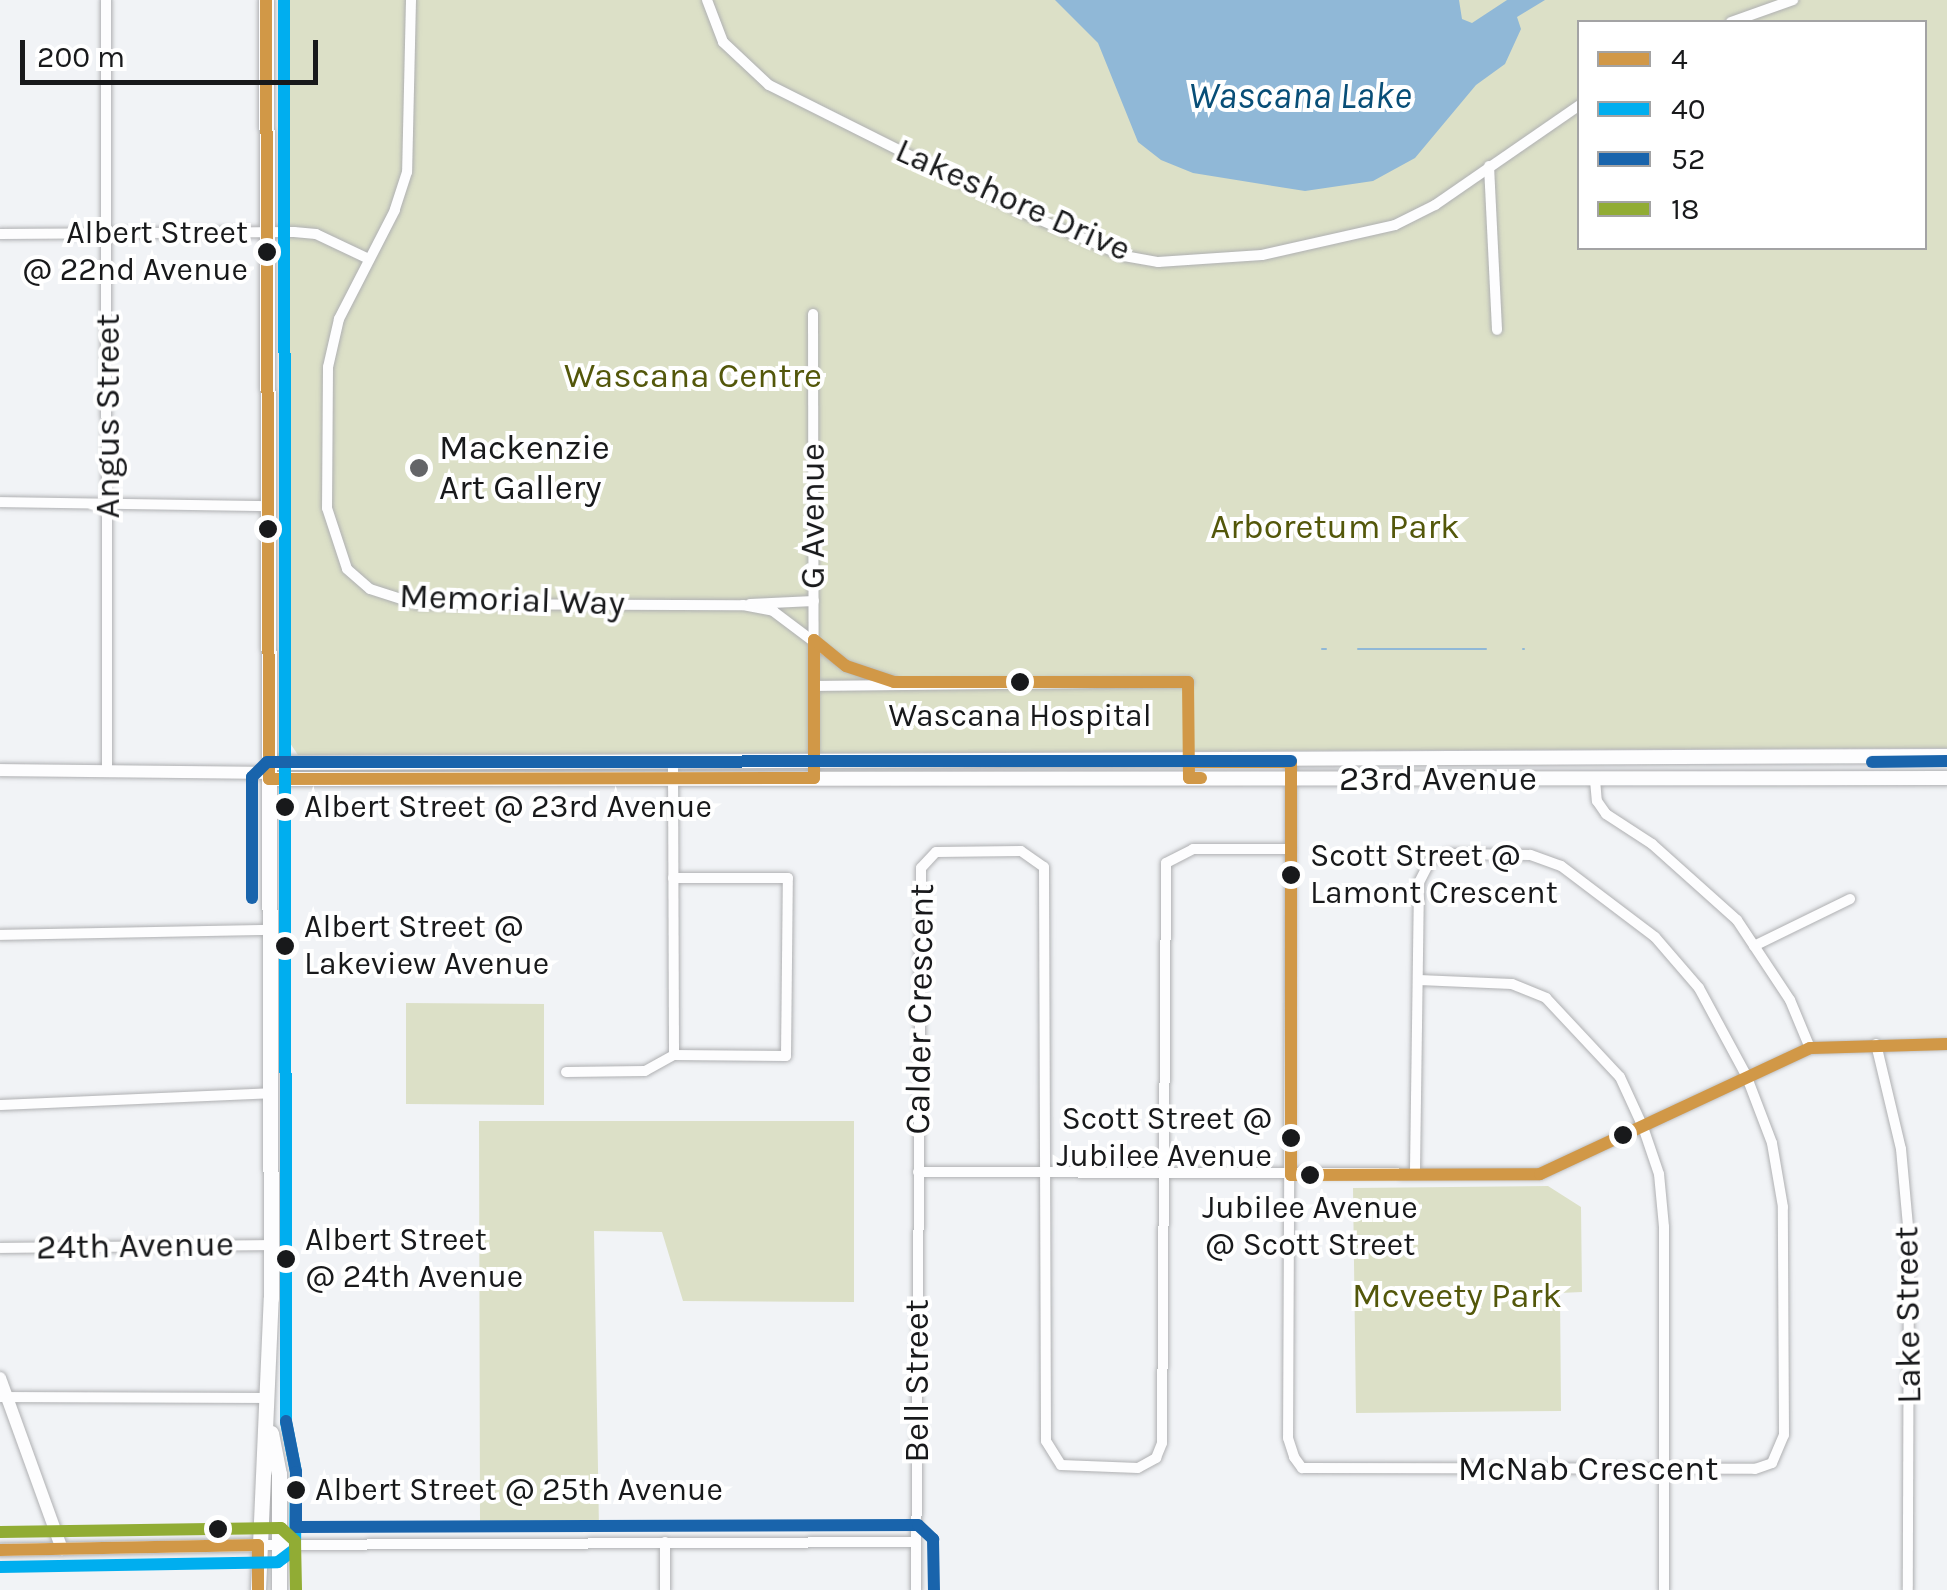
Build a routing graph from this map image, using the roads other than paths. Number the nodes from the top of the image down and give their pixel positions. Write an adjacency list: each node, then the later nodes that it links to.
1 (106, 0): 13 (street, Angus Street)
2 (266, 0): 11 (main road)
3 (411, 0): 14 (street, Memorial Way)
4 (708, 0): 10 (street, Lakeshore Drive)
5 (1771, 0): 7 (street)
6 (1793, 0): 8 (street)
7 (1733, 20)
8 (1735, 20)
9 (1577, 107): 10 (street, Lakeshore Drive)
10 (1489, 166): 16 (street)
11 (269, 233): 13 (street); 14 (street); 19 (main road)
12 (0, 234): 13 (street)
13 (106, 234): 18 (street, Angus Street)
14 (369, 259): 21 (street, Memorial Way)
15 (813, 314): 20 (street, G Avenue)
16 (1497, 330)
17 (0, 502): 18 (street)
18 (109, 504): 19 (street); 30 (street, Angus Street)
19 (268, 506): 31 (main road)
20 (814, 602): 21 (street); 22 (street, G Avenue)
21 (743, 604): 22 (street, Memorial Way)
22 (814, 640): 23 (street, Memorial Way); 25 (street, G Avenue)
23 (894, 682): 24 (street, Memorial Way); 25 (street, Memorial Way)
24 (1188, 682)
25 (814, 686): 28 (street, G Avenue)
26 (1947, 756): 29 (main road, 23rd Avenue)
27 (0, 770): 30 (street, 23rd Avenue)
28 (814, 770): 29 (main road, 23rd Avenue); 32 (main road, 23rd Avenue)
29 (1291, 770): 34 (main road, 23rd Avenue); 35 (street)
30 (107, 771): 31 (street, 23rd Avenue)
31 (269, 771): 32 (main road, 23rd Avenue); 38 (main road)
32 (673, 771): 36 (street)
33 (1947, 778): 34 (main road, 23rd Avenue)
34 (1595, 780): 40 (street)
35 (1290, 849): 54 (street); 55 (street)
36 (673, 878): 45 (street); 45 (street)
37 (1850, 899): 40 (street)
38 (269, 930): 39 (street); 48 (main road)
39 (0, 935)
40 (1754, 946): 44 (street)
41 (1418, 980): 47 (street, McNab Crescent); 50 (street); 53 (street)
42 (1876, 1044): 43 (street); 44 (street); 74 (street, Lake Street)
43 (1947, 1044)
44 (1810, 1048): 47 (street)
45 (674, 1055): 46 (street)
46 (566, 1072)
47 (1746, 1074): 50 (street); 62 (street, McNab Crescent)
48 (270, 1092): 49 (street); 56 (main road)
49 (0, 1105)
50 (1643, 1127): 53 (street); 62 (street)
51 (918, 1172): 52 (street); 52 (street, Calder Crescent); 64 (street, Bell Street)
52 (1046, 1174): 54 (street); 54 (street)
53 (1415, 1174): 55 (street)
54 (1164, 1175): 55 (street)
55 (1290, 1176): 62 (street, McNab Crescent)
56 (271, 1244): 57 (street, 24th Avenue); 60 (main road)
57 (0, 1248)
58 (0, 1378): 59 (street)
59 (4, 1397): 60 (street); 68 (street)
60 (269, 1398): 61 (main road)
61 (269, 1424): 65 (main road); 66 (main road)
62 (1665, 1469): 73 (street)
63 (665, 1542): 64 (street); 66 (street); 71 (street)
64 (916, 1542): 72 (street, Bell Street)
65 (258, 1545): 66 (street); 68 (street); 69 (main road)
66 (278, 1545): 70 (main road)
67 (0, 1550): 68 (street)
68 (62, 1550)
69 (258, 1590)
70 (279, 1590)
71 (665, 1590)
72 (916, 1590)
73 (1664, 1590)
74 (1908, 1590)

